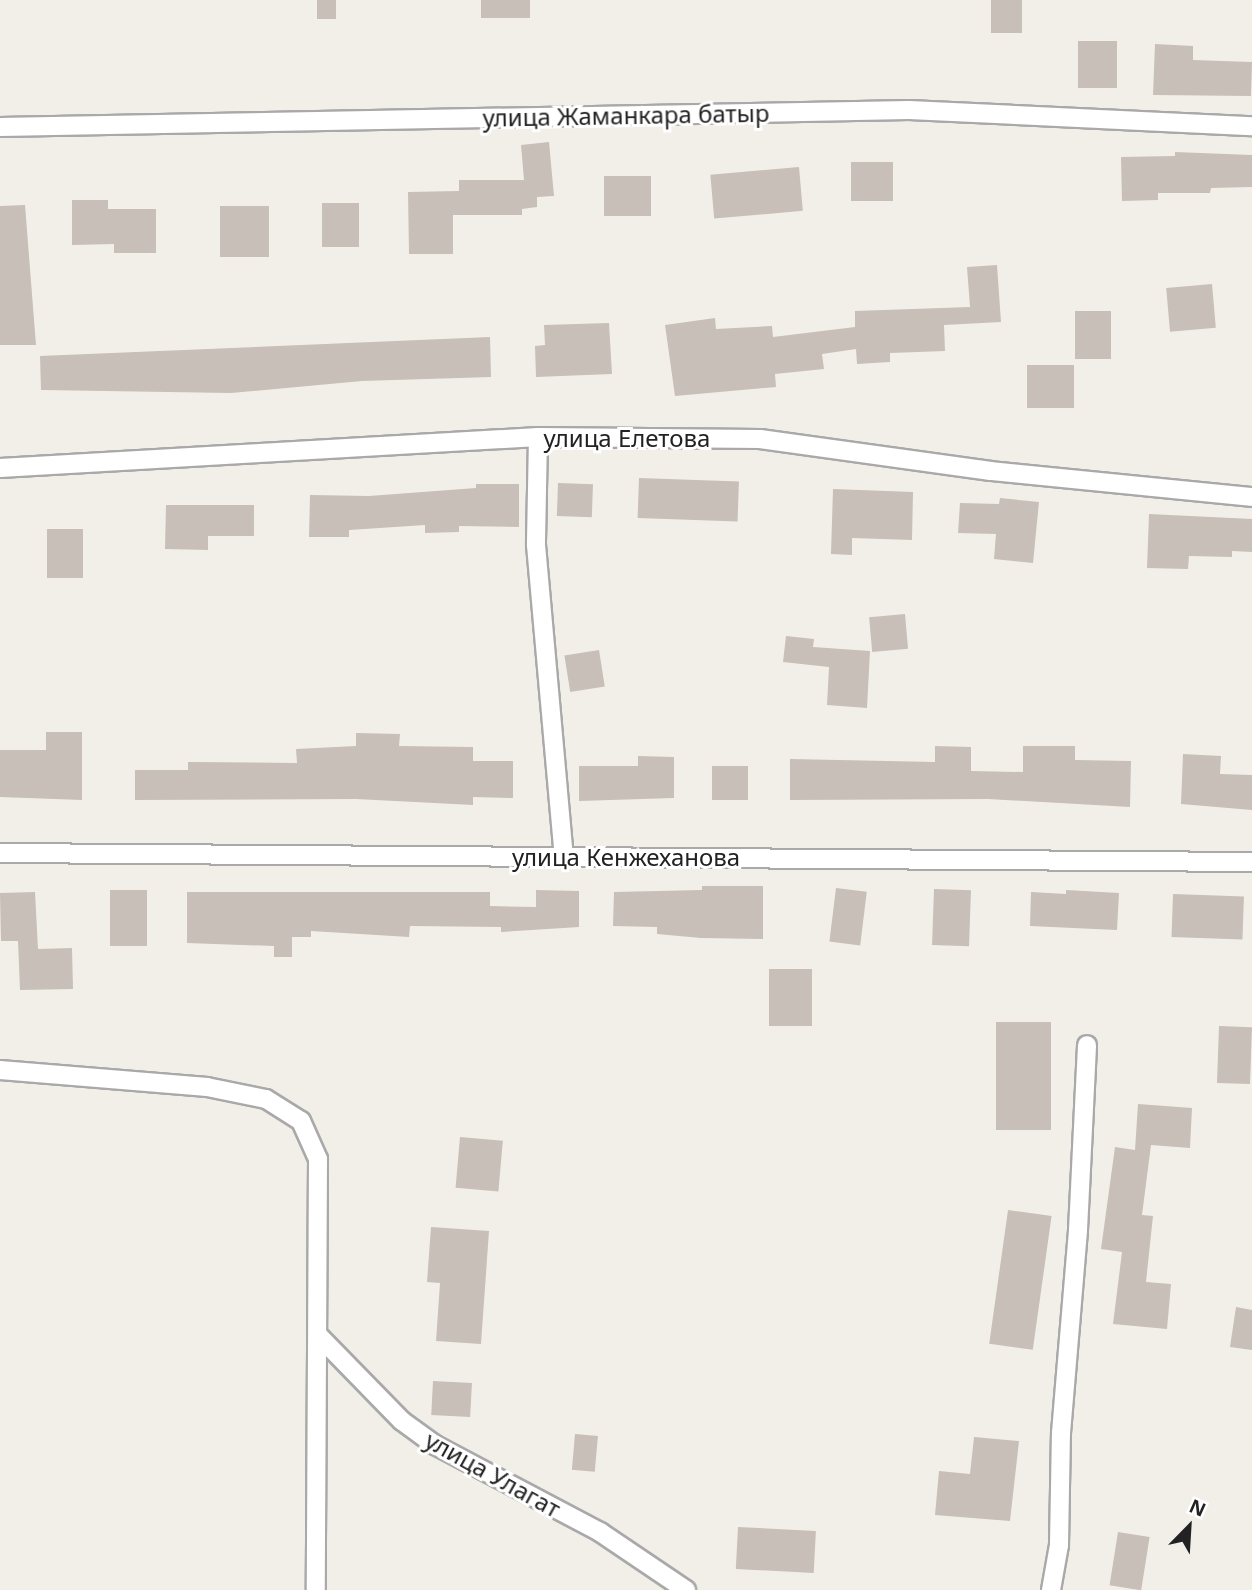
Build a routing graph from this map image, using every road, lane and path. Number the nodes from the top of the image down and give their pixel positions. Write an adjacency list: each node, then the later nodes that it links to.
1 (1252, 126): 2 (street, улица Жаманкара батыр)
2 (0, 127)
3 (538, 438): 4 (street, улица Елетова); 5 (street, улица Елетова); 7 (street)
4 (0, 468)
5 (1252, 497)
6 (0, 853): 7 (street, улица Кенжеханова)
7 (564, 856): 8 (street, улица Кенжеханова)
8 (1252, 862)
9 (1087, 1045): 14 (street)
10 (0, 1070): 11 (street)
11 (318, 1335): 12 (street); 13 (street, улица Улагат)
12 (316, 1590)
13 (686, 1590)
14 (1051, 1590)

